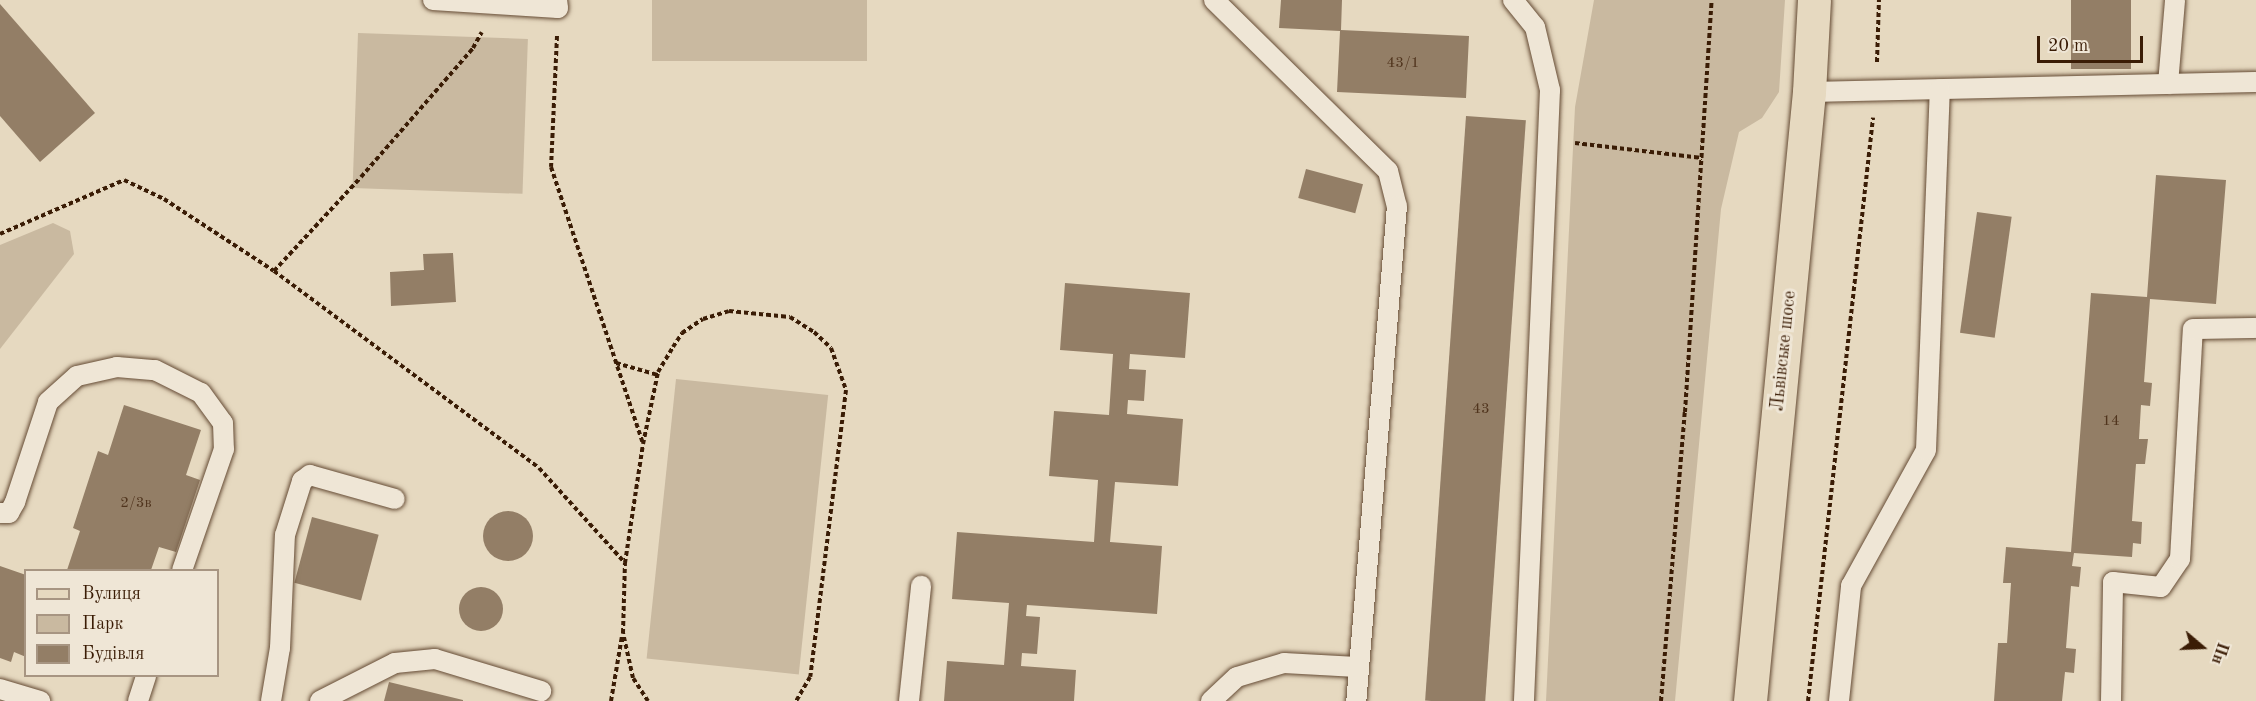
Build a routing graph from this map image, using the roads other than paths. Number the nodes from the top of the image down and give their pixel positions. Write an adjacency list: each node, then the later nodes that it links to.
1 (433, 0): 6 (lane)
2 (1214, 0): 16 (lane)
3 (1513, 0): 27 (lane)
4 (1814, 0): 10 (main road, Львівське шосе)
5 (2175, 0): 8 (lane)
6 (557, 4)
7 (2256, 82): 8 (lane)
8 (2168, 84): 9 (lane)
9 (1940, 88): 10 (lane); 29 (lane)
10 (1809, 92): 28 (main road, Львівське шосе)
11 (2256, 328): 30 (lane)
12 (395, 499): 22 (lane)
13 (0, 513): 14 (lane)
14 (182, 569)
15 (921, 586): 24 (lane)
16 (1357, 667): 25 (lane); 26 (lane)
17 (146, 677): 21 (lane)
18 (0, 689): 20 (lane)
19 (541, 691): 23 (lane)
20 (40, 701)
21 (138, 701)
22 (272, 701)
23 (320, 701)
24 (909, 701)
25 (1211, 701)
26 (1356, 701)
27 (1524, 701)
28 (1750, 701)
29 (1839, 701)
30 (2111, 701)

